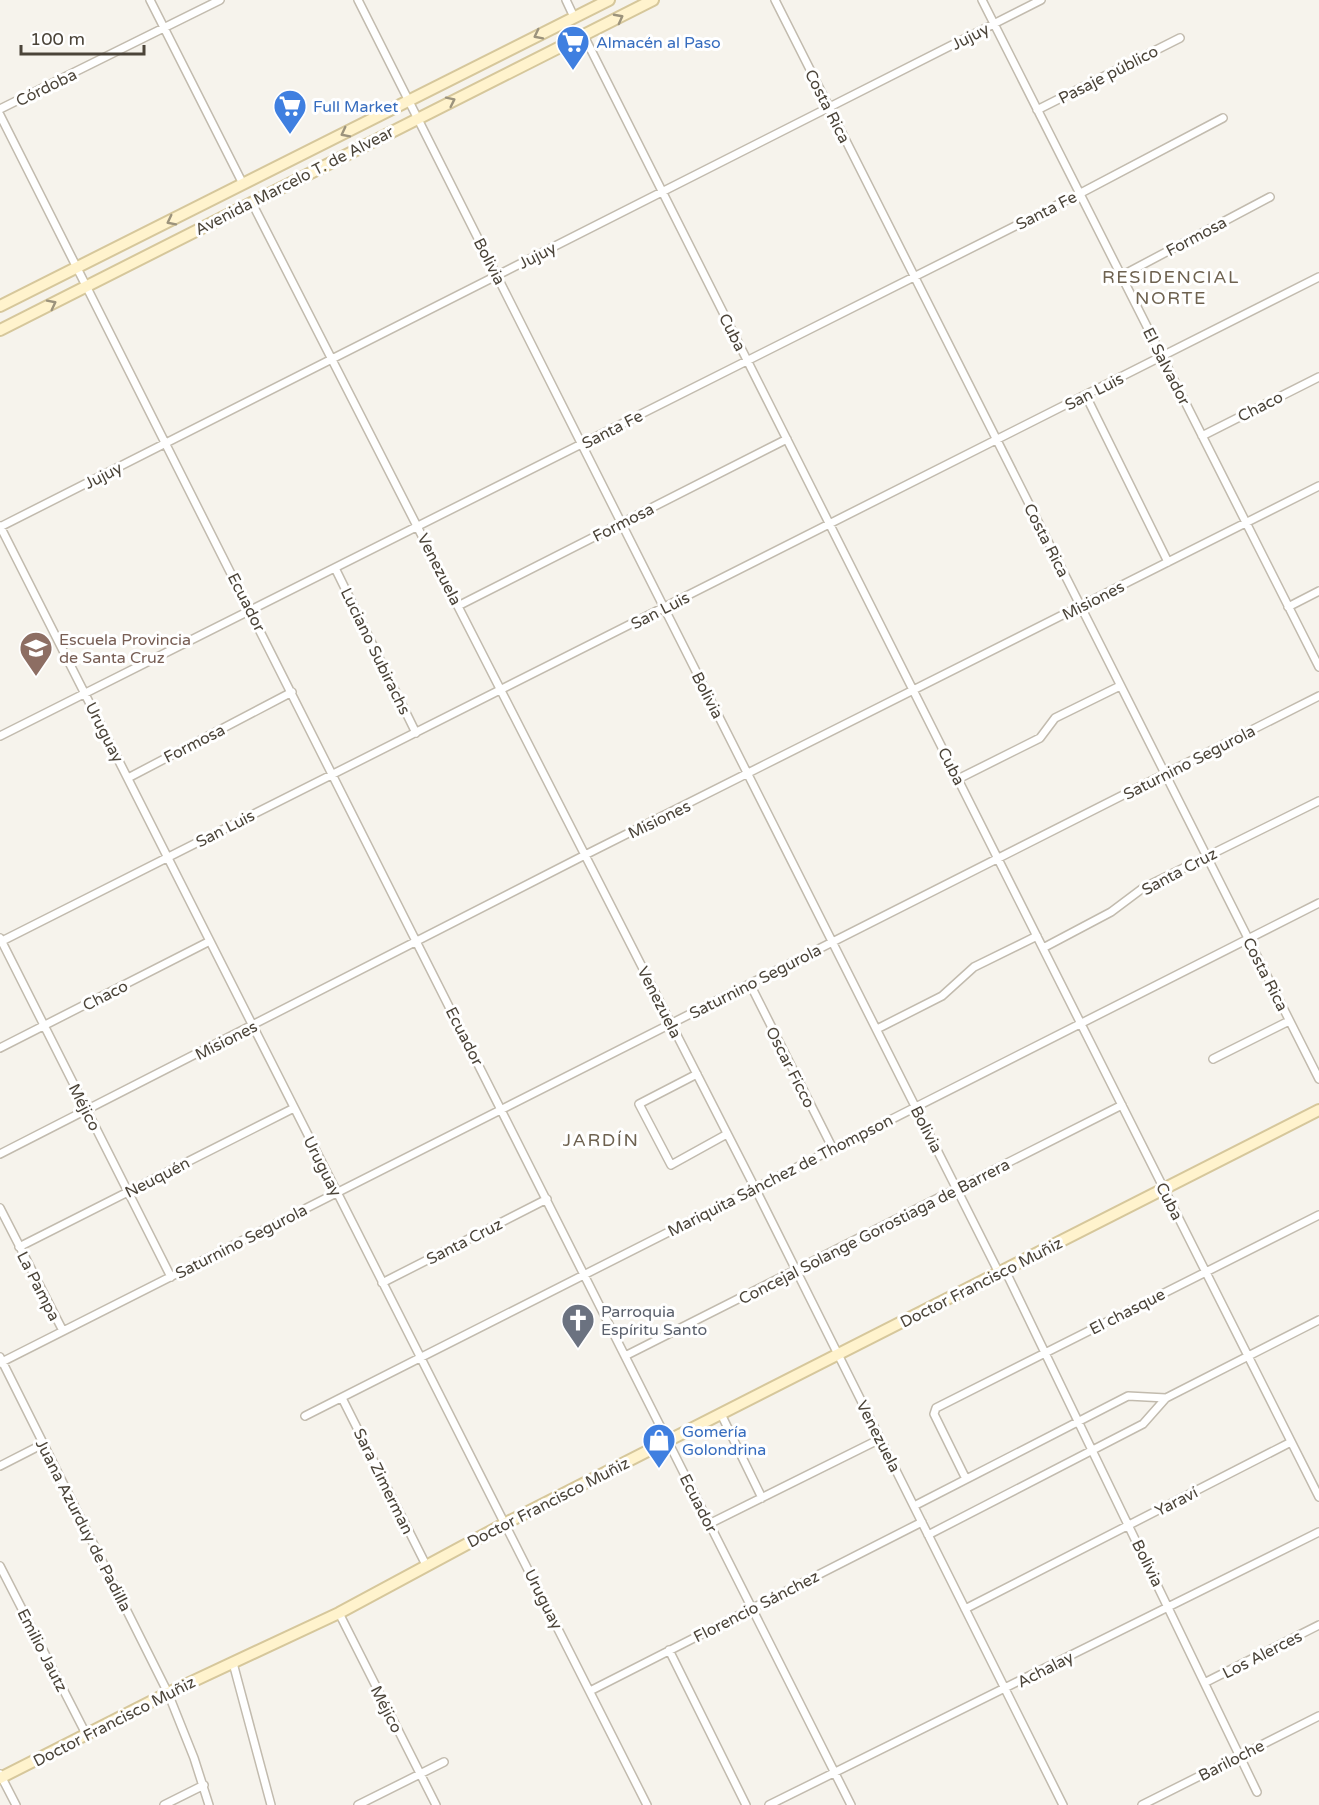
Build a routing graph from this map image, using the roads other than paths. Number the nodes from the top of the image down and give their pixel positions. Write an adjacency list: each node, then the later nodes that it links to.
1 (150, 0): 12 (street)
2 (220, 0): 12 (street, Córdoba)
3 (358, 0): 15 (street, Bolivia)
4 (566, 0): 10 (street)
5 (609, 0): 10 (main road, Avenida Marcelo T. de Alvear)
6 (653, 0): 13 (main road, Avenida Marcelo T. de Alvear, one-way to 6)
7 (775, 0): 16 (street, Costa Rica)
8 (982, 0): 11 (street, El Salvador)
9 (1041, 0): 11 (street, Jujuy)
10 (574, 17): 15 (main road, Avenida Marcelo T. de Alvear, one-way to 15)
11 (994, 24): 16 (street, Jujuy); 18 (street, El Salvador)
12 (164, 28): 17 (street, Córdoba); 22 (street)
13 (584, 36): 20 (main road, Avenida Marcelo T. de Alvear, one-way to 13); 23 (street, Cuba)
14 (1180, 38): 18 (street, Pasaje público)
15 (409, 101): 20 (street, Bolivia); 22 (main road, Avenida Marcelo T. de Alvear, one-way to 22)
16 (829, 107): 23 (street, Jujuy); 30 (street, Costa Rica)
17 (0, 109)
18 (1037, 110): 24 (street, El Salvador)
19 (0, 115): 27 (street, Ecuador)
20 (417, 117): 26 (main road, Avenida Marcelo T. de Alvear); 28 (street, Bolivia)
21 (1223, 118): 24 (street, Santa Fe)
22 (243, 184): 27 (main road, Avenida Marcelo T. de Alvear, one-way to 27)
23 (663, 192): 28 (street, Jujuy); 37 (street, Cuba)
24 (1079, 194): 29 (street, El Salvador); 30 (street, Santa Fe)
25 (1270, 196): 29 (street, Formosa)
26 (252, 203): 32 (main road, Avenida Marcelo T. de Alvear); 36 (street, Venezuela)
27 (77, 268): 32 (street, Ecuador); 33 (main road, Avenida Marcelo T. de Alvear)
28 (497, 275): 36 (street, Jujuy); 44 (street, Bolivia)
29 (1121, 276): 35 (street, El Salvador)
30 (914, 277): 37 (street, Santa Fe); 42 (street, Costa Rica)
31 (1319, 277): 35 (street, San Luis)
32 (86, 287): 34 (main road, Avenida Marcelo T. de Alvear, one-way to 32); 43 (street, Ecuador)
33 (0, 306)
34 (0, 330)
35 (1162, 357): 39 (street, San Luis); 40 (street, El Salvador)
36 (331, 359): 43 (street, Jujuy); 49 (street, Venezuela)
37 (748, 360): 41 (street, Cuba); 44 (street, Santa Fe)
38 (1319, 377): 40 (street, Chaco)
39 (1086, 396): 42 (street, San Luis); 51 (street)
40 (1202, 436): 47 (street, El Salvador)
41 (787, 439): 46 (street, Formosa); 48 (street, Cuba)
42 (997, 440): 48 (street, San Luis); 55 (street, Costa Rica)
43 (167, 443): 50 (street, Jujuy); 58 (street, Ecuador)
44 (582, 444): 46 (street, Bolivia); 49 (street, Santa Fe)
45 (1319, 486): 47 (street, Misiones)
46 (621, 523): 54 (street, Formosa); 57 (street, Bolivia)
47 (1246, 523): 51 (street, Misiones); 56 (street, El Salvador)
48 (830, 524): 57 (street, San Luis); 62 (street, Cuba)
49 (417, 525): 52 (street, Santa Fe); 54 (street, Venezuela)
50 (0, 527): 64 (street, Uruguay)
51 (1168, 562): 55 (street, Misiones)
52 (335, 568): 58 (street, Santa Fe); 66 (street, Luciano Subirachs)
53 (1319, 591): 56 (street)
54 (458, 606): 61 (street, Venezuela)
55 (1081, 607): 60 (street, Costa Rica); 62 (street, Misiones)
56 (1288, 607): 59 (street, El Salvador)
57 (664, 608): 61 (street, San Luis); 70 (street, Bolivia)
58 (250, 609): 63 (street, Ecuador); 64 (street, Santa Fe)
59 (1319, 667)
60 (1120, 686): 69 (street, Costa Rica); 72 (street)
61 (501, 690): 66 (street, San Luis); 74 (street, Venezuela)
62 (914, 691): 70 (street, Misiones); 72 (street, Cuba)
63 (292, 692): 68 (street, Ecuador); 71 (street, Formosa)
64 (85, 693): 67 (street, Santa Fe); 71 (street, Uruguay)
65 (1319, 696): 69 (street, Saturnino Segurola)
66 (416, 733): 68 (street, San Luis)
67 (0, 736)
68 (333, 773): 76 (street, San Luis); 83 (street, Ecuador)
69 (1165, 774): 75 (street, Costa Rica); 77 (street, Saturnino Segurola)
70 (748, 775): 74 (street, Misiones); 84 (street, Bolivia)
71 (128, 778): 76 (street, Uruguay)
72 (958, 779): 77 (street, Cuba)
73 (1319, 801): 75 (street, Santa Cruz)
74 (585, 855): 83 (street, Misiones); 89 (street, Venezuela)
75 (1206, 856): 80 (street, Costa Rica); 85 (street, Santa Cruz)
76 (168, 857): 81 (street, San Luis); 82 (street, Uruguay)
77 (998, 858): 79 (street, Cuba); 84 (street, Saturnino Segurola)
78 (1319, 903): 80 (street, Mariquita Sánchez de Thompson)
79 (1037, 936): 85 (street, Cuba); 92 (street)
80 (1248, 938): 87 (street, Costa Rica); 88 (street, Mariquita Sánchez de Thompson)
81 (1, 940): 90 (street, Méjico)
82 (210, 941): 90 (street, Chaco); 91 (street, Uruguay)
83 (417, 941): 91 (street, Misiones); 101 (street, Ecuador)
84 (833, 942): 86 (street, Saturnino Segurola); 92 (street, Bolivia)
85 (1043, 948): 88 (street, Cuba)
86 (750, 984): 89 (street, Saturnino Segurola); 104 (street, Oscar Ficco)
87 (1289, 1021): 94 (street); 96 (street, Costa Rica)
88 (1081, 1023): 97 (street, Cuba); 98 (street, Mariquita Sánchez de Thompson)
89 (671, 1024): 95 (street, Venezuela); 101 (street, Saturnino Segurola)
90 (44, 1025): 93 (street, Chaco); 100 (street, Méjico)
91 (253, 1026): 99 (street, Uruguay); 100 (street, Misiones)
92 (877, 1029): 98 (street, Bolivia)
93 (0, 1047)
94 (1213, 1059)
95 (697, 1074): 103 (street, Venezuela); 103 (street)
96 (1319, 1079)
97 (1122, 1106): 107 (street, Concejal Solange Gorostiaga de Barrera); 108 (street, Cuba)
98 (916, 1107): 104 (street, Mariquita Sánchez de Thompson); 107 (street, Bolivia)
99 (294, 1108): 109 (street, Neuquén); 110 (street, Uruguay)
100 (87, 1110): 105 (street, Misiones); 109 (street, Méjico)
101 (502, 1110): 110 (street, Saturnino Segurola); 111 (street, Ecuador)
102 (1319, 1110): 108 (main road, Doctor Francisco Muñiz)
103 (728, 1134): 106 (street, Venezuela)
104 (833, 1149): 106 (street, Mariquita Sánchez de Thompson)
105 (0, 1154)
106 (755, 1188): 115 (street, Venezuela); 118 (street, Mariquita Sánchez de Thompson)
107 (957, 1189): 115 (street, Concejal Solange Gorostiaga de Barrera); 116 (street, Bolivia)
108 (1165, 1190): 116 (main road, Doctor Francisco Muñiz); 117 (street, Cuba)
109 (128, 1192): 114 (street, Neuquén); 119 (street, Méjico)
110 (337, 1193): 119 (street, Saturnino Segurola); 120 (street, Uruguay)
111 (546, 1200): 118 (street, Ecuador); 120 (street, Santa Cruz)
112 (0, 1208): 114 (street, La Pampa)
113 (1319, 1215): 117 (street, El chasque)
114 (20, 1247): 122 (street, La Pampa)
115 (796, 1270): 124 (street, Venezuela); 125 (street, Concejal Solange Gorostiaga de Barrera)
116 (1002, 1271): 123 (street, Bolivia); 124 (main road, Doctor Francisco Muñiz)
117 (1206, 1272): 123 (street, El chasque); 126 (street, Cuba)
118 (584, 1274): 125 (street, Ecuador); 127 (street, Mariquita Sánchez de Thompson)
119 (171, 1277): 122 (street, Saturnino Segurola)
120 (382, 1283): 127 (street, Uruguay)
121 (1319, 1320): 126 (street)
122 (63, 1331): 128 (street, Saturnino Segurola)
123 (1045, 1352): 133 (street, Bolivia); 140 (street, El chasque)
124 (838, 1354): 131 (main road, Doctor Francisco Muñiz); 134 (street, Venezuela)
125 (625, 1356): 135 (street, Ecuador)
126 (1248, 1356): 130 (street); 136 (street, Cuba)
127 (420, 1358): 129 (street, Mariquita Sánchez de Thompson); 145 (street, Uruguay)
128 (1, 1361): 137 (street, Juana Azurduy de Padilla)
129 (342, 1398): 132 (street, Mariquita Sánchez de Thompson); 150 (street, Sara Zimerman)
130 (1166, 1398): 133 (street); 138 (street)
131 (721, 1414): 135 (main road, Doctor Francisco Muñiz); 142 (street)
132 (306, 1416)
133 (1079, 1421): 138 (street, Bolivia); 140 (street)
134 (880, 1439): 142 (street); 143 (street, Venezuela)
135 (668, 1441): 145 (main road, Doctor Francisco Muñiz); 146 (street, Ecuador)
136 (1291, 1442): 141 (street, Cuba); 147 (street, Yaraví)
137 (43, 1444): 139 (street); 162 (street, Juana Azurduy de Padilla)
138 (1093, 1451): 147 (street, Bolivia); 149 (street)
139 (0, 1466)
140 (966, 1479): 143 (street)
141 (1319, 1497)
142 (762, 1498): 146 (street)
143 (914, 1506): 144 (street, Venezuela)
144 (921, 1522): 149 (street, Venezuela); 153 (street, Florencio Sánchez)
145 (506, 1523): 150 (main road, Doctor Francisco Muñiz); 161 (street, Uruguay)
146 (709, 1524): 153 (street, Ecuador)
147 (1129, 1525): 152 (street, Bolivia); 154 (street, Yaraví)
148 (1319, 1532): 152 (street, Achalay)
149 (928, 1535): 154 (street, Venezuela)
150 (426, 1565): 155 (main road, Doctor Francisco Muñiz)
151 (0, 1566): 164 (street, Emilio Jautz)
152 (1169, 1607): 159 (street, Bolivia); 160 (street, Achalay)
153 (752, 1608): 157 (street, Florencio Sánchez); 168 (street, Ecuador)
154 (965, 1609): 160 (street, Venezuela)
155 (339, 1613): 158 (main road, Doctor Francisco Muñiz); 167 (street, Méjico)
156 (1319, 1625): 159 (street, Los Alerces)
157 (669, 1650): 161 (street, Florencio Sánchez); 179 (street)
158 (233, 1663): 162 (main road, Doctor Francisco Muñiz); 175 (street)
159 (1206, 1682): 165 (street, Bolivia)
160 (1005, 1689): 168 (street, Achalay); 182 (street, Venezuela)
161 (590, 1690): 178 (street, Uruguay)
162 (168, 1693): 164 (main road, Doctor Francisco Muñiz); 170 (street, Juana Azurduy de Padilla)
163 (1319, 1716): 165 (street, Bariloche)
164 (86, 1734): 169 (main road, Doctor Francisco Muñiz)
165 (1241, 1755): 171 (street, Bolivia); 183 (street, Bariloche)
166 (444, 1762): 167 (street)
167 (420, 1773): 176 (street); 177 (street, Méjico)
168 (834, 1773): 180 (street, Achalay); 181 (street, Ecuador)
169 (1, 1776): 172 (street)
170 (204, 1785): 173 (street); 174 (street, Juana Azurduy de Padilla)
171 (1257, 1792)
172 (16, 1805)
173 (164, 1805)
174 (209, 1805)
175 (272, 1805)
176 (358, 1805)
177 (436, 1805)
178 (647, 1805)
179 (746, 1805)
180 (769, 1805)
181 (851, 1805)
182 (1063, 1805)
183 (1142, 1805)

